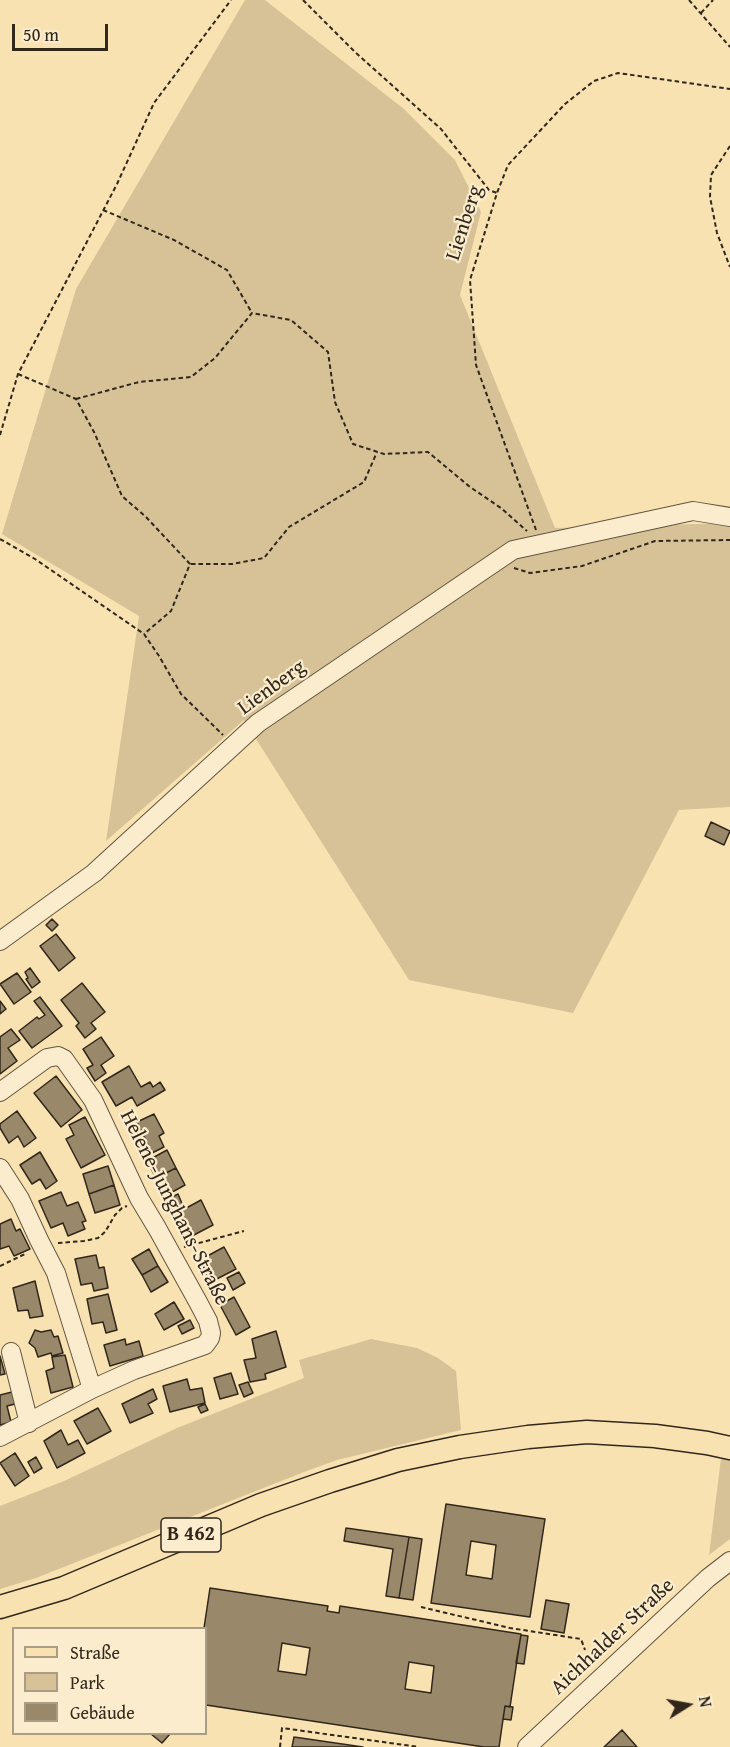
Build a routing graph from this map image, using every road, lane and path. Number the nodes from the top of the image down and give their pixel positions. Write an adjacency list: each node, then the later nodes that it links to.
1 (231, 0): 10 (path)
2 (303, 0): 9 (path)
3 (689, 0): 5 (path)
4 (713, 0): 5 (path)
5 (701, 13): 6 (path)
6 (730, 47)
7 (730, 89): 9 (path, Lienberg)
8 (730, 146): 11 (path)
9 (497, 193): 20 (path, Lienberg)
10 (103, 210): 12 (path); 13 (path)
11 (730, 267)
12 (252, 313): 14 (path); 16 (path)
13 (18, 374): 14 (path); 15 (path)
14 (76, 399): 22 (path)
15 (0, 435)
16 (377, 452): 20 (path); 22 (path)
17 (730, 517): 20 (street, Lienberg)
18 (0, 539): 23 (path)
19 (730, 540): 21 (path)
20 (541, 544): 21 (street, Lienberg)
21 (494, 562): 24 (street, Lienberg)
22 (190, 564): 23 (path)
23 (144, 634): 24 (path)
24 (234, 745): 25 (street, Lienberg)
25 (0, 941)
26 (0, 1092): 28 (street, Helene-Junghans-Straße)
27 (0, 1168): 30 (street)
28 (141, 1202): 30 (path); 31 (street, Helene-Junghans-Straße)
29 (244, 1231): 31 (path)
30 (42, 1246): 32 (path); 34 (street)
31 (170, 1251): 34 (street, Helene-Junghans-Straße)
32 (0, 1266)
33 (11, 1352): 35 (street)
34 (92, 1389): 35 (street, Helene-Junghans-Straße)
35 (29, 1423): 36 (street, Helene-Junghans-Straße)
36 (0, 1437)
37 (730, 1448): 39 (main road, B 462)
38 (730, 1562): 44 (street, Aichhalder Straße)
39 (0, 1607)
40 (421, 1607): 41 (path)
41 (585, 1650)
42 (280, 1747): 43 (path)
43 (419, 1747)
44 (527, 1747)

